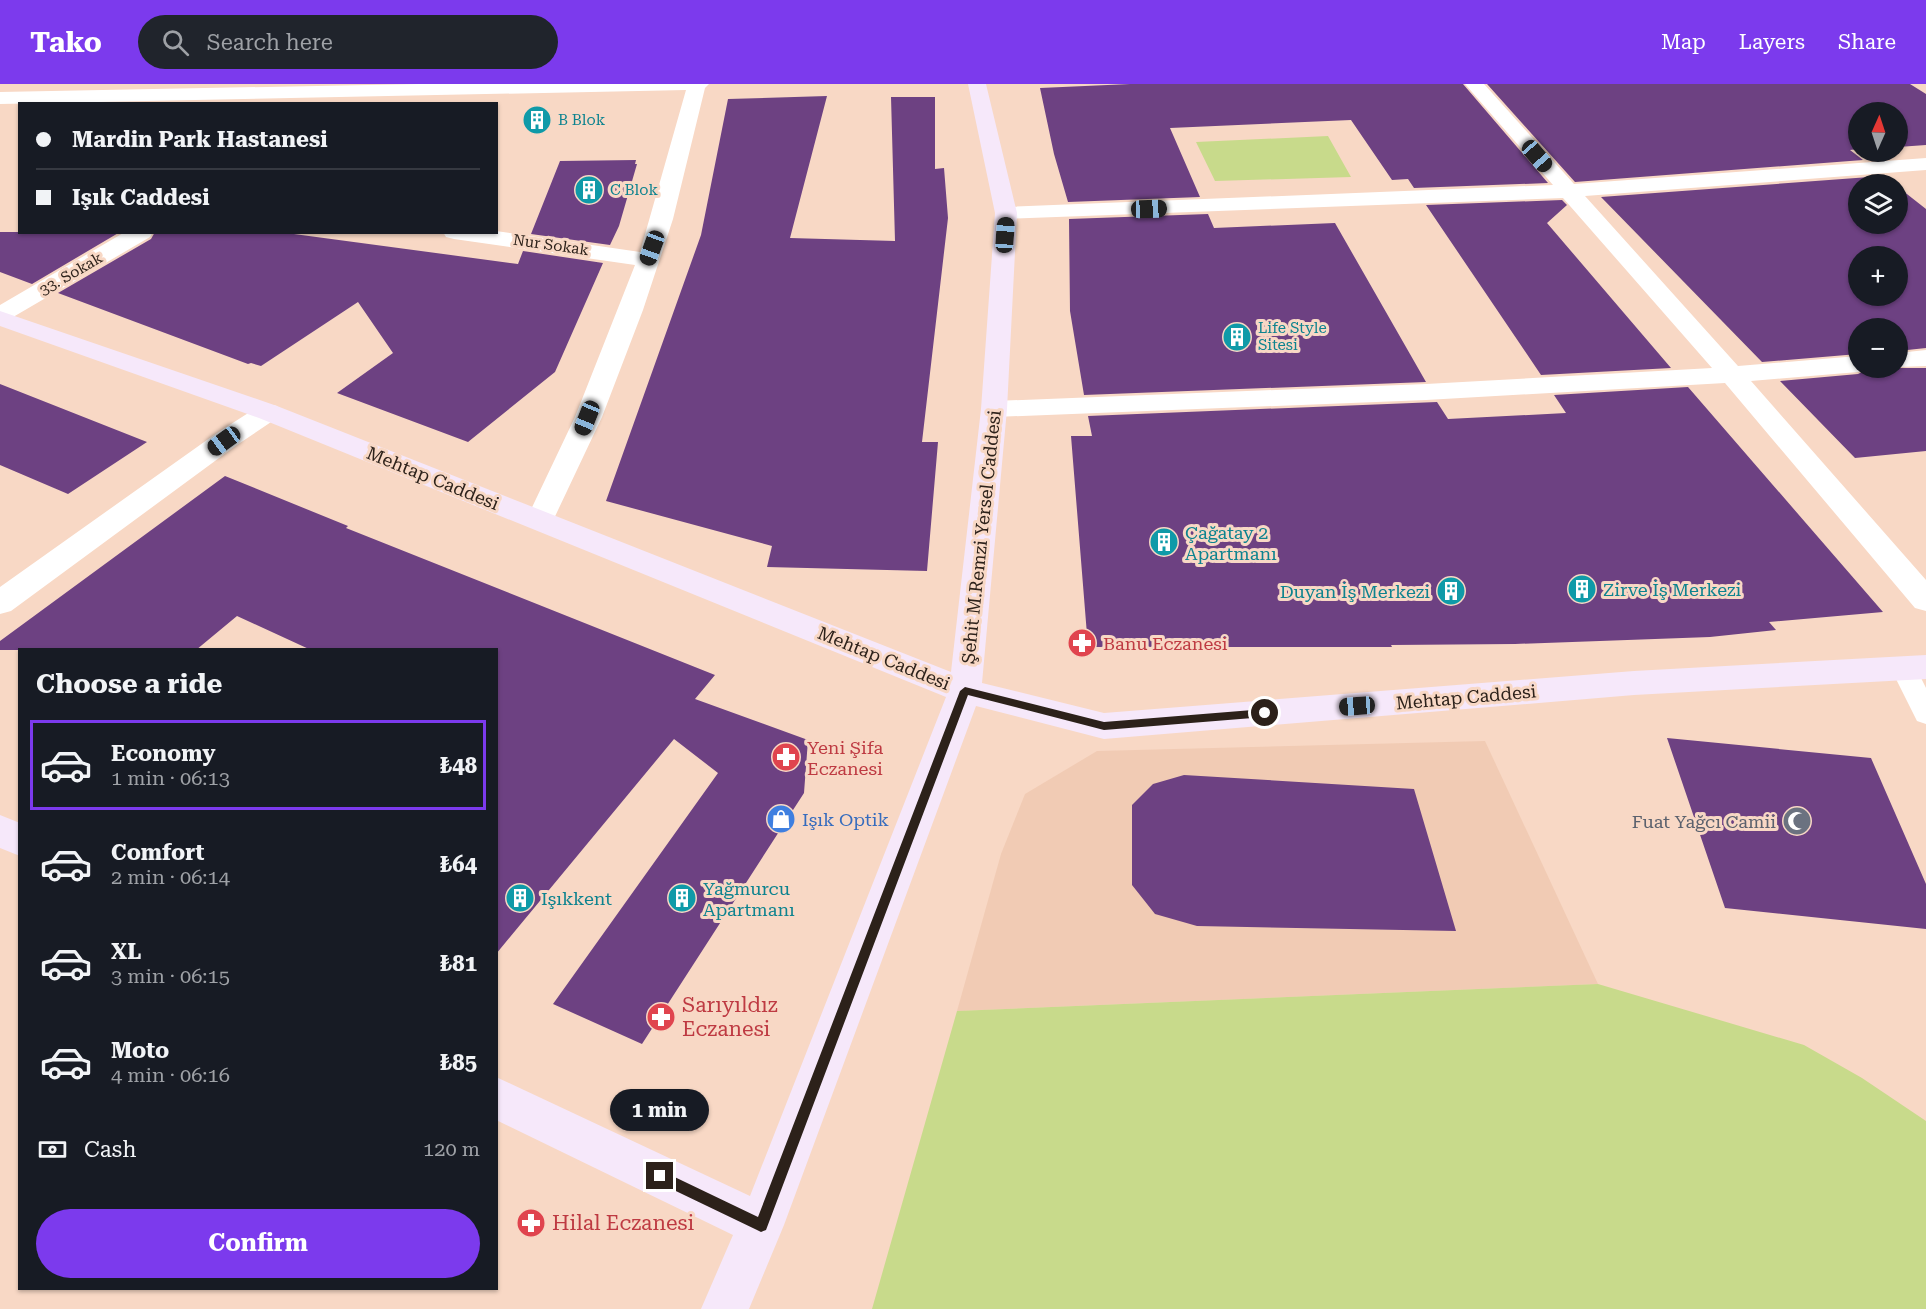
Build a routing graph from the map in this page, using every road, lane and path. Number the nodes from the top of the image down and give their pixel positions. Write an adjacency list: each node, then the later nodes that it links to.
1 (698, 84): 4 (street); 12 (street)
2 (977, 84): 9 (street, Şehit M.Remzi Yersel Caddesi)
3 (1474, 84): 8 (street)
4 (488, 86): 6 (street)
5 (0, 98): 6 (street)
6 (276, 98)
7 (1926, 164): 8 (street)
8 (1568, 191): 9 (street); 17 (street)
9 (1006, 213): 18 (street, Şehit M.Remzi Yersel Caddesi)
10 (139, 234): 13 (street, 33. Sokak)
11 (468, 234): 12 (street, Nur Sokak)
12 (648, 260): 20 (street)
13 (0, 317): 19 (street, Mehtap Caddesi)
14 (1926, 358): 15 (street)
15 (1908, 359)
16 (1848, 365): 17 (street)
17 (1733, 376): 18 (street); 21 (street)
18 (994, 409): 24 (street, Şehit M.Remzi Yersel Caddesi)
19 (268, 412): 20 (street, Mehtap Caddesi); 22 (street)
20 (540, 520): 24 (street, Mehtap Caddesi)
21 (1926, 600)
22 (0, 603)
23 (1915, 668): 24 (street, Mehtap Caddesi); 25 (lane)
24 (965, 691): 29 (street, Şehit M.Remzi Yersel Caddesi)
25 (1926, 714)
26 (0, 830): 27 (street)
27 (18, 840)
28 (498, 1099): 29 (street)
29 (761, 1226): 30 (street, Şehit M.Remzi Yersel Caddesi)
30 (725, 1309)

